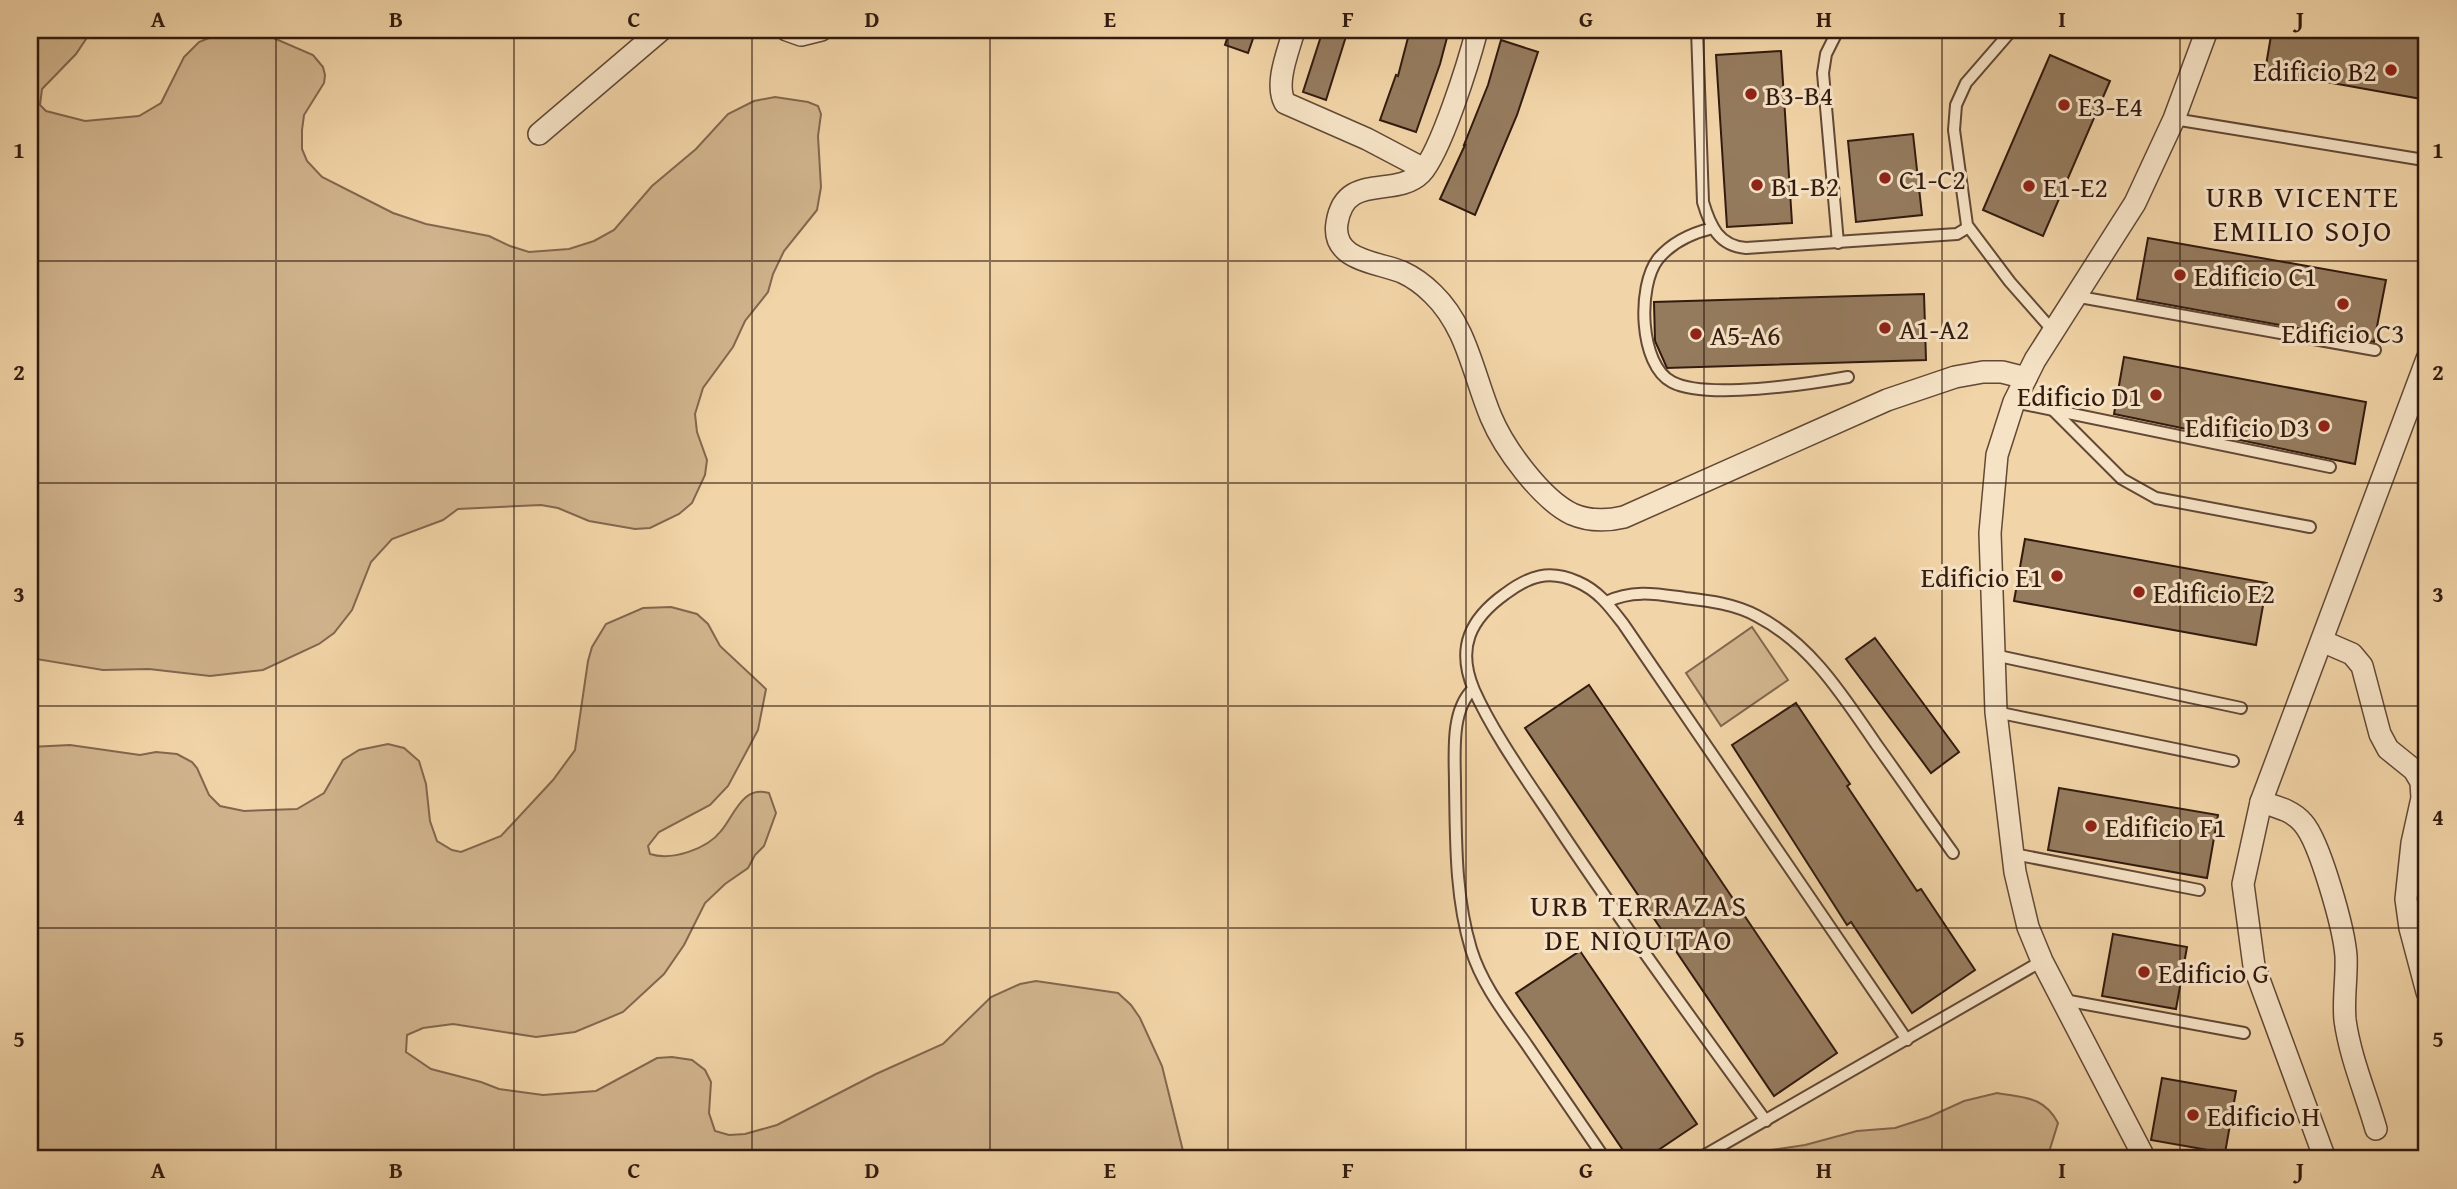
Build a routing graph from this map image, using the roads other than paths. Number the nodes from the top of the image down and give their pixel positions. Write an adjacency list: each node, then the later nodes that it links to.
1 (661, 30): 11 (street)
2 (787, 30): 3 (street)
3 (821, 30)
4 (1294, 30): 13 (street)
5 (1477, 30): 13 (street)
6 (1698, 30): 14 (lane)
7 (1838, 30): 16 (lane)
8 (2012, 30): 15 (lane)
9 (2207, 30): 10 (street)
10 (2174, 119): 12 (lane); 17 (street)
11 (539, 134)
12 (2424, 160)
13 (1424, 169): 22 (street)
14 (1713, 228): 16 (lane); 21 (lane)
15 (1967, 228): 16 (lane); 18 (lane)
16 (1838, 243)
17 (2074, 296): 18 (street); 19 (lane)
18 (2054, 332): 22 (street)
19 (2375, 350)
20 (2427, 359): 28 (street)
21 (1848, 377)
22 (2026, 378): 23 (street)
23 (2014, 402): 24 (lane); 29 (street)
24 (2052, 409): 25 (lane); 26 (lane)
25 (2330, 467)
26 (2310, 527)
27 (1606, 602): 30 (lane); 35 (lane); 42 (lane)
28 (2322, 641): 34 (street); 39 (street)
29 (1994, 655): 31 (lane); 32 (street)
30 (1473, 689): 43 (lane); 45 (lane)
31 (2241, 708)
32 (1996, 712): 33 (lane); 36 (street)
33 (2233, 761)
34 (2261, 802): 44 (street); 48 (street)
35 (1953, 853)
36 (2014, 854): 37 (lane); 38 (street)
37 (2199, 890)
38 (2042, 961): 40 (street); 42 (lane)
39 (2427, 992)
40 (2064, 1000): 41 (lane); 47 (street)
41 (2244, 1033)
42 (1908, 1040): 43 (lane)
43 (1766, 1121): 46 (lane)
44 (2376, 1129)
45 (1605, 1159)
46 (1698, 1159)
47 (2145, 1159)
48 (2325, 1159)

